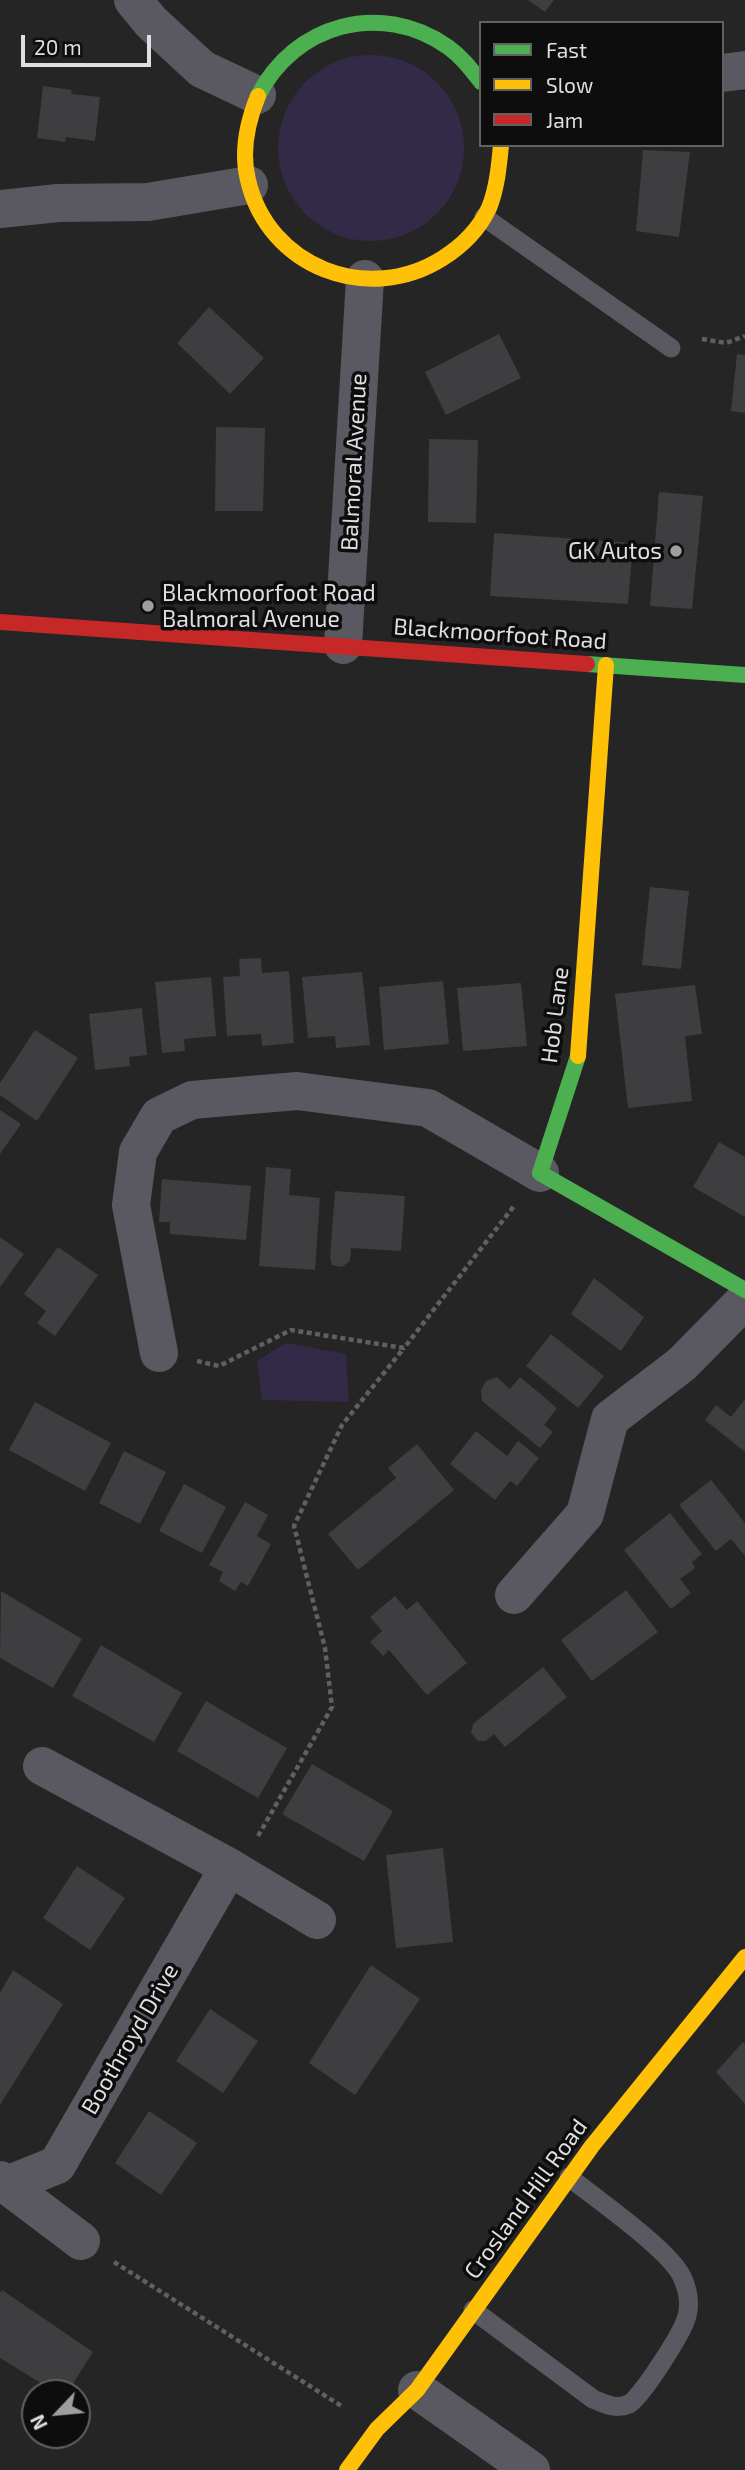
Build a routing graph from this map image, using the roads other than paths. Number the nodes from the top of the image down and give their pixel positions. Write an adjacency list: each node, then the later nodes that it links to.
1 (133, 0): 6 (street)
2 (382, 11): 5 (street); 6 (street)
3 (745, 70): 4 (street)
4 (724, 73)
5 (479, 79)
6 (257, 95): 8 (street)
7 (501, 147): 10 (street)
8 (249, 186): 9 (street); 11 (street)
9 (0, 209)
10 (484, 217): 11 (street); 12 (lane)
11 (365, 279): 14 (street, Balmoral Avenue)
12 (671, 348)
13 (0, 622): 14 (street, Blackmoorfoot Road)
14 (343, 645): 15 (street, Blackmoorfoot Road)
15 (606, 665): 16 (street, Blackmoorfoot Road); 17 (street, Hob Lane)
16 (745, 675)
17 (540, 1173): 18 (street); 20 (street)
18 (745, 1290)
19 (745, 1300): 21 (street)
20 (159, 1353)
21 (514, 1595)
22 (42, 1766): 23 (street)
23 (229, 1867): 24 (street); 27 (street, Boothroyd Drive)
24 (317, 1920)
25 (745, 1957): 26 (street, Crosland Hill Road)
26 (569, 2177): 29 (street, Crosland Hill Road); 29 (lane)
27 (4, 2182): 28 (street, Boothroyd Drive)
28 (81, 2241)
29 (473, 2310): 30 (street, Crosland Hill Road)
30 (417, 2390): 31 (street, Crosland Hill Road); 32 (street)
31 (347, 2470)
32 (531, 2470)

